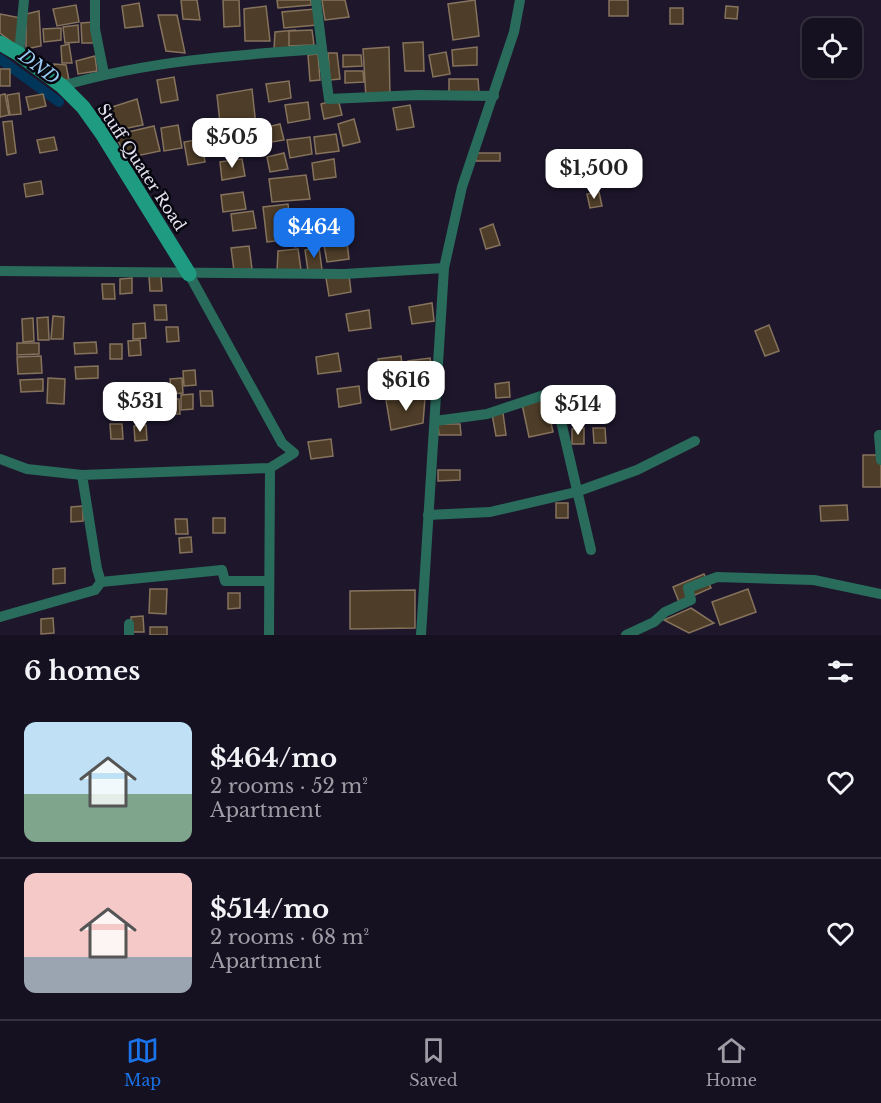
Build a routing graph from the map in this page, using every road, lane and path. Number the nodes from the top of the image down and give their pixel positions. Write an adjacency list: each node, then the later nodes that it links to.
1 (24, 0): 7 (street)
2 (95, 0): 8 (street)
3 (316, 0): 6 (street)
4 (520, 0): 10 (street)
5 (0, 43): 7 (street, Stuff Quater Road)
6 (322, 49): 8 (street); 10 (street)
7 (19, 54): 9 (street, Stuff Quater Road)
8 (104, 74): 9 (street)
9 (62, 86): 13 (street, Stuff Quater Road)
10 (494, 96): 11 (street)
11 (444, 268): 13 (street); 14 (street)
12 (0, 271): 13 (street)
13 (189, 274): 19 (street)
14 (435, 421): 21 (street); 22 (street)
15 (881, 435): 18 (street)
16 (695, 441): 21 (street)
17 (0, 459): 20 (street)
18 (881, 460)
19 (270, 468): 20 (street); 24 (street)
20 (82, 475): 25 (street)
21 (576, 492): 22 (street); 23 (street)
22 (428, 514): 29 (street)
23 (591, 549)
24 (268, 581): 25 (street); 28 (street)
25 (101, 582): 27 (street)
26 (881, 594): 30 (street)
27 (0, 617)
28 (268, 635)
29 (421, 635)
30 (626, 635)

